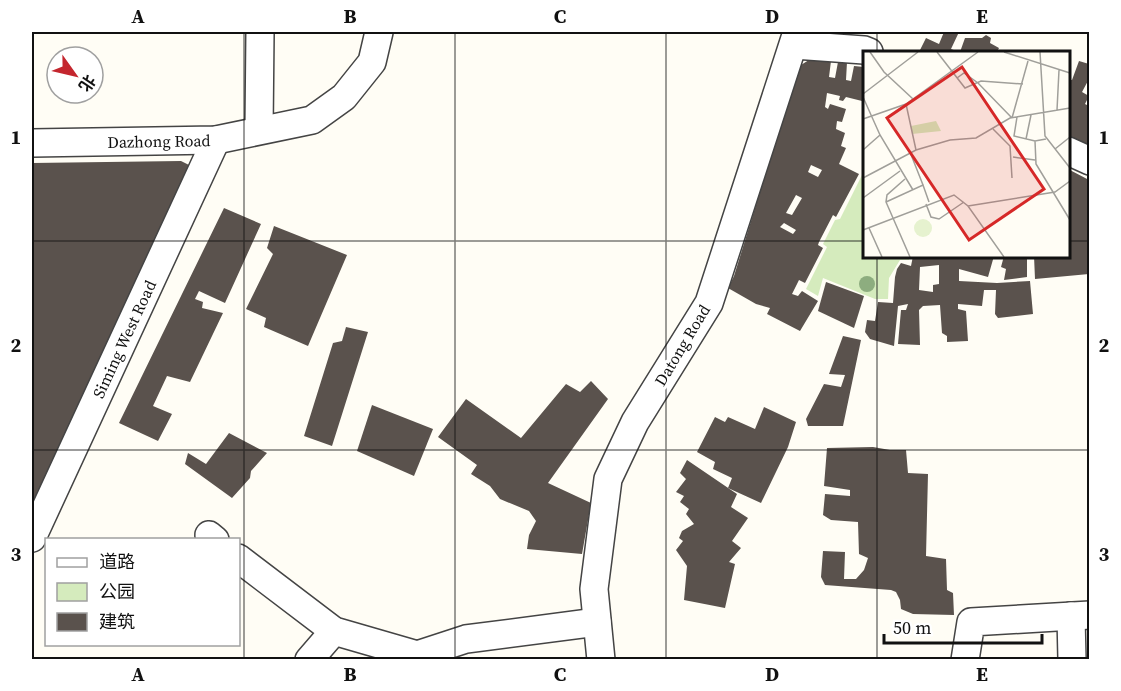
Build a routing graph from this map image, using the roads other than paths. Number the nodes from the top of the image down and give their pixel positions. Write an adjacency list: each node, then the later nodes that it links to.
1 (260, 32): 5 (street)
2 (379, 32): 5 (street, Dazhong Road)
3 (796, 38): 4 (street); 13 (street, Datong Road)
4 (866, 51)
5 (259, 130): 6 (street, Dazhong Road)
6 (216, 140): 7 (street, Dazhong Road); 10 (street, Siming West Road)
7 (32, 143)
8 (1070, 152): 9 (street)
9 (1089, 161)
10 (32, 538)
11 (240, 560): 14 (street)
12 (1080, 616): 18 (street); 19 (street)
13 (597, 621): 15 (street); 17 (street, Datong Road)
14 (334, 631): 15 (street); 16 (street)
15 (418, 657)
16 (309, 660)
17 (601, 660)
18 (965, 660)
19 (1072, 660)

